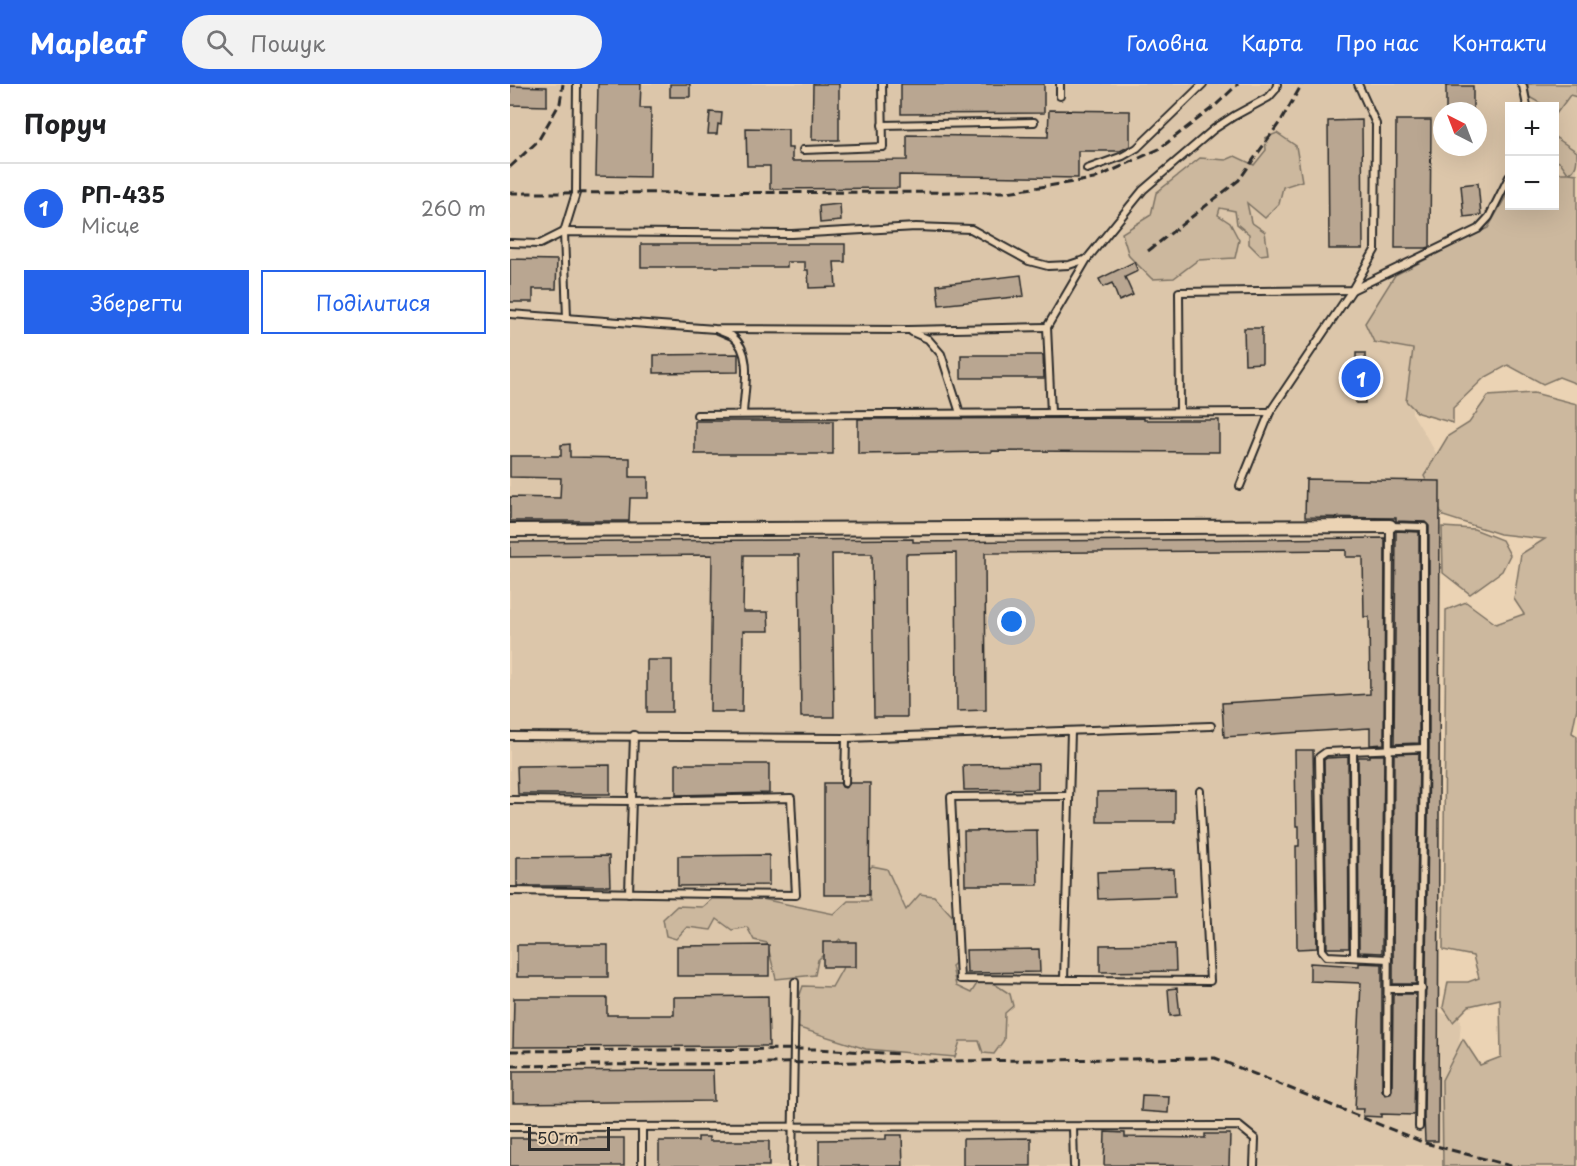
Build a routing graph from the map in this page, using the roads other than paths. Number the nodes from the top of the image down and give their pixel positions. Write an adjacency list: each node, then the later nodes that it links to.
1 (577, 84): 15 (lane)
2 (882, 84): 11 (lane)
3 (1060, 84): 8 (lane)
4 (1203, 84): 13 (lane)
5 (1276, 84): 17 (lane)
6 (1358, 84): 18 (lane)
7 (1521, 84): 9 (lane)
8 (1060, 96)
9 (1526, 102)
10 (1034, 122): 11 (lane)
11 (882, 125): 12 (lane)
12 (804, 150)
13 (1088, 169)
14 (1505, 185): 18 (lane)
15 (564, 232): 16 (lane); 17 (lane); 20 (lane)
16 (510, 243)
17 (1087, 259): 21 (lane)
18 (1352, 290): 24 (lane); 25 (lane)
19 (510, 314): 20 (lane)
20 (567, 318): 22 (lane)
21 (1047, 327): 23 (lane); 27 (lane)
22 (715, 329): 23 (lane); 28 (lane)
23 (908, 330): 26 (lane)
24 (1180, 412): 25 (lane); 27 (lane)
25 (1270, 412): 30 (lane)
26 (960, 413): 27 (lane); 28 (lane)
27 (1051, 413)
28 (744, 414): 29 (lane)
29 (698, 415)
30 (1240, 486)
31 (1390, 526): 32 (street); 38 (lane); 39 (lane)
32 (510, 530)
33 (1211, 726): 34 (lane)
34 (1071, 730): 37 (lane); 43 (lane)
35 (634, 735): 36 (lane); 37 (lane); 45 (lane)
36 (510, 736)
37 (846, 738): 41 (lane)
38 (1424, 748): 39 (lane); 53 (lane)
39 (1389, 750): 40 (lane); 49 (lane)
40 (1353, 751): 48 (lane); 48 (lane)
41 (845, 783)
42 (1200, 791): 50 (lane)
43 (1069, 796): 50 (lane); 50 (lane)
44 (510, 800): 45 (lane)
45 (631, 801): 47 (lane); 47 (lane)
46 (510, 891): 47 (lane)
47 (629, 892)
48 (1354, 957): 49 (lane)
49 (1388, 959): 52 (lane)
50 (1064, 980)
51 (795, 982): 59 (lane)
52 (1388, 989): 53 (lane); 54 (lane)
53 (1422, 989): 58 (lane)
54 (1387, 1090)
55 (510, 1127): 56 (lane)
56 (642, 1127): 59 (lane); 60 (lane)
57 (1073, 1127): 59 (lane); 62 (lane); 63 (lane)
58 (1419, 1127)
59 (792, 1128): 61 (lane)
60 (642, 1166)
61 (792, 1166)
62 (1074, 1166)
63 (1254, 1166)

